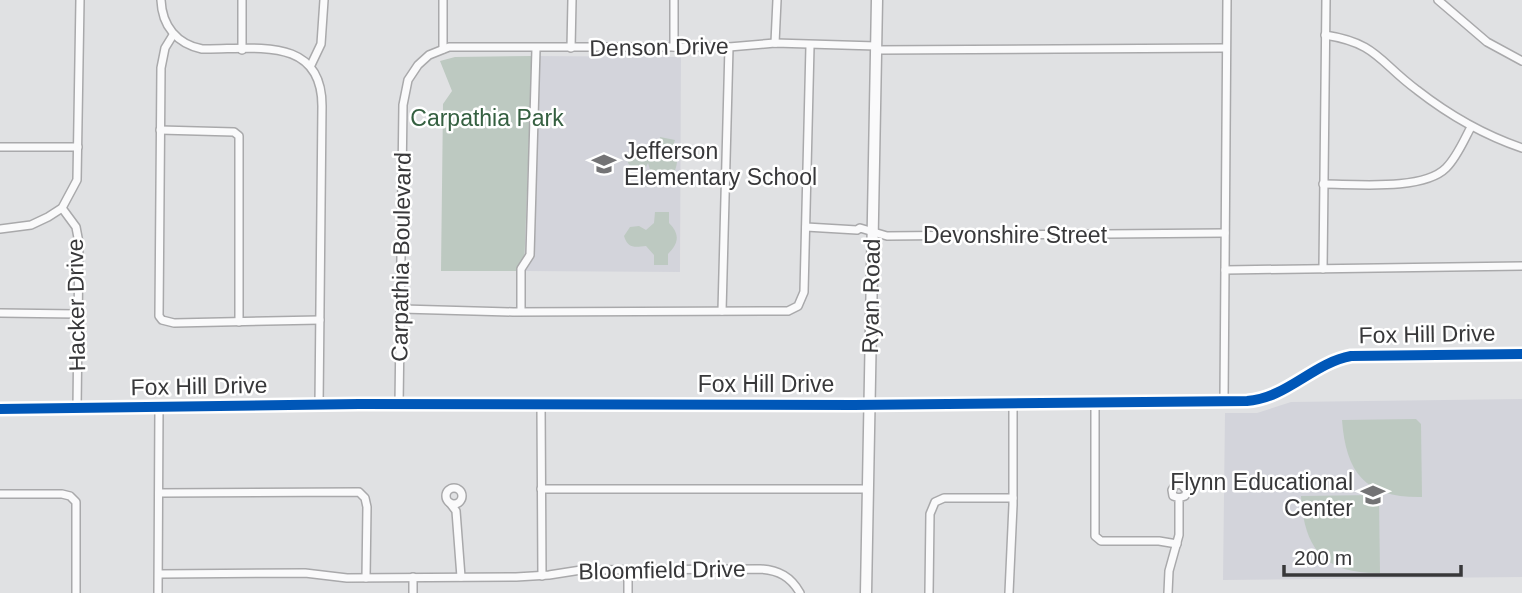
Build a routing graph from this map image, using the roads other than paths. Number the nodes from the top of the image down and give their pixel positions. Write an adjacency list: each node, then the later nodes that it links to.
1 (80, 0): 30 (street, Hacker Drive)
2 (161, 0): 13 (street)
3 (242, 0): 24 (street)
4 (324, 0): 26 (street)
5 (443, 0): 22 (street)
6 (572, 0): 19 (street)
7 (674, 0): 17 (street)
8 (777, 0): 15 (street)
9 (877, 0): 20 (street, Ryan Road)
10 (1227, 0): 21 (street)
11 (1326, 0): 14 (street)
12 (1438, 0): 25 (street)
13 (173, 35): 24 (street); 28 (street)
14 (1325, 35): 27 (street); 32 (street)
15 (775, 43): 16 (street, Denson Drive); 18 (street, Denson Drive)
16 (810, 46): 20 (street, Denson Drive); 34 (street)
17 (674, 47): 18 (street, Denson Drive); 19 (street, Denson Drive)
18 (729, 47): 43 (street)
19 (571, 48): 23 (street, Denson Drive)
20 (876, 48): 21 (street, Denson Drive); 36 (street, Ryan Road)
21 (1226, 48): 37 (street)
22 (443, 49): 23 (street, Denson Drive); 41 (street, Carpathia Boulevard)
23 (536, 49): 42 (street)
24 (242, 50): 26 (street)
25 (1522, 61)
26 (311, 65): 46 (street)
27 (1471, 127): 31 (street); 32 (street)
28 (160, 131): 47 (street); 47 (street)
29 (0, 146): 30 (street)
30 (78, 147): 33 (street, Hacker Drive)
31 (1522, 148)
32 (1324, 184): 39 (street)
33 (62, 208): 35 (street); 45 (street, Hacker Drive)
34 (806, 227): 36 (street, Devonshire Street); 43 (street)
35 (0, 229)
36 (873, 232): 37 (street, Devonshire Street); 52 (street, Ryan Road)
37 (1225, 233): 40 (street)
38 (1522, 265): 39 (street)
39 (1323, 269): 40 (street)
40 (1225, 270): 49 (street)
41 (402, 309): 42 (street); 54 (street, Carpathia Boulevard)
42 (521, 311): 43 (street)
43 (722, 311)
44 (0, 313): 45 (street)
45 (77, 314): 56 (street, Hacker Drive)
46 (320, 320): 47 (street); 53 (street)
47 (239, 322)
48 (1522, 354): 49 (street, Fox Hill Drive)
49 (1224, 401): 50 (street, Fox Hill Drive)
50 (1095, 402): 51 (street, Fox Hill Drive); 68 (street)
51 (1013, 403): 52 (street, Fox Hill Drive); 63 (street)
52 (869, 404): 55 (street, Fox Hill Drive); 60 (street, Ryan Road)
53 (319, 405): 54 (street, Fox Hill Drive); 57 (street, Fox Hill Drive)
54 (399, 405): 55 (street, Fox Hill Drive)
55 (541, 405): 59 (street)
56 (77, 408): 57 (street, Fox Hill Drive); 58 (street, Fox Hill Drive)
57 (159, 408): 61 (street)
58 (0, 409)
59 (541, 489): 60 (street); 71 (street)
60 (868, 489): 80 (street, Ryan Road)
61 (159, 493): 70 (street); 74 (street)
62 (0, 494): 75 (street)
63 (1013, 498): 81 (street); 82 (street)
64 (1179, 499): 68 (street)
65 (460, 502): 66 (street); 66 (street); 67 (street)
66 (450, 503): 67 (street)
67 (456, 511): 73 (street)
68 (1177, 544): 83 (street)
69 (628, 569): 71 (street, Bloomfield Drive); 78 (street); 79 (street, Bloomfield Drive)
70 (159, 574): 74 (street, Bloomfield Drive); 76 (street)
71 (542, 576): 73 (street, Bloomfield Drive)
72 (413, 577): 73 (street, Bloomfield Drive); 74 (street, Bloomfield Drive); 77 (street)
73 (461, 577)
74 (366, 578)
75 (76, 593)
76 (158, 593)
77 (413, 593)
78 (628, 593)
79 (800, 593)
80 (866, 593)
81 (929, 593)
82 (1009, 593)
83 (1168, 593)

